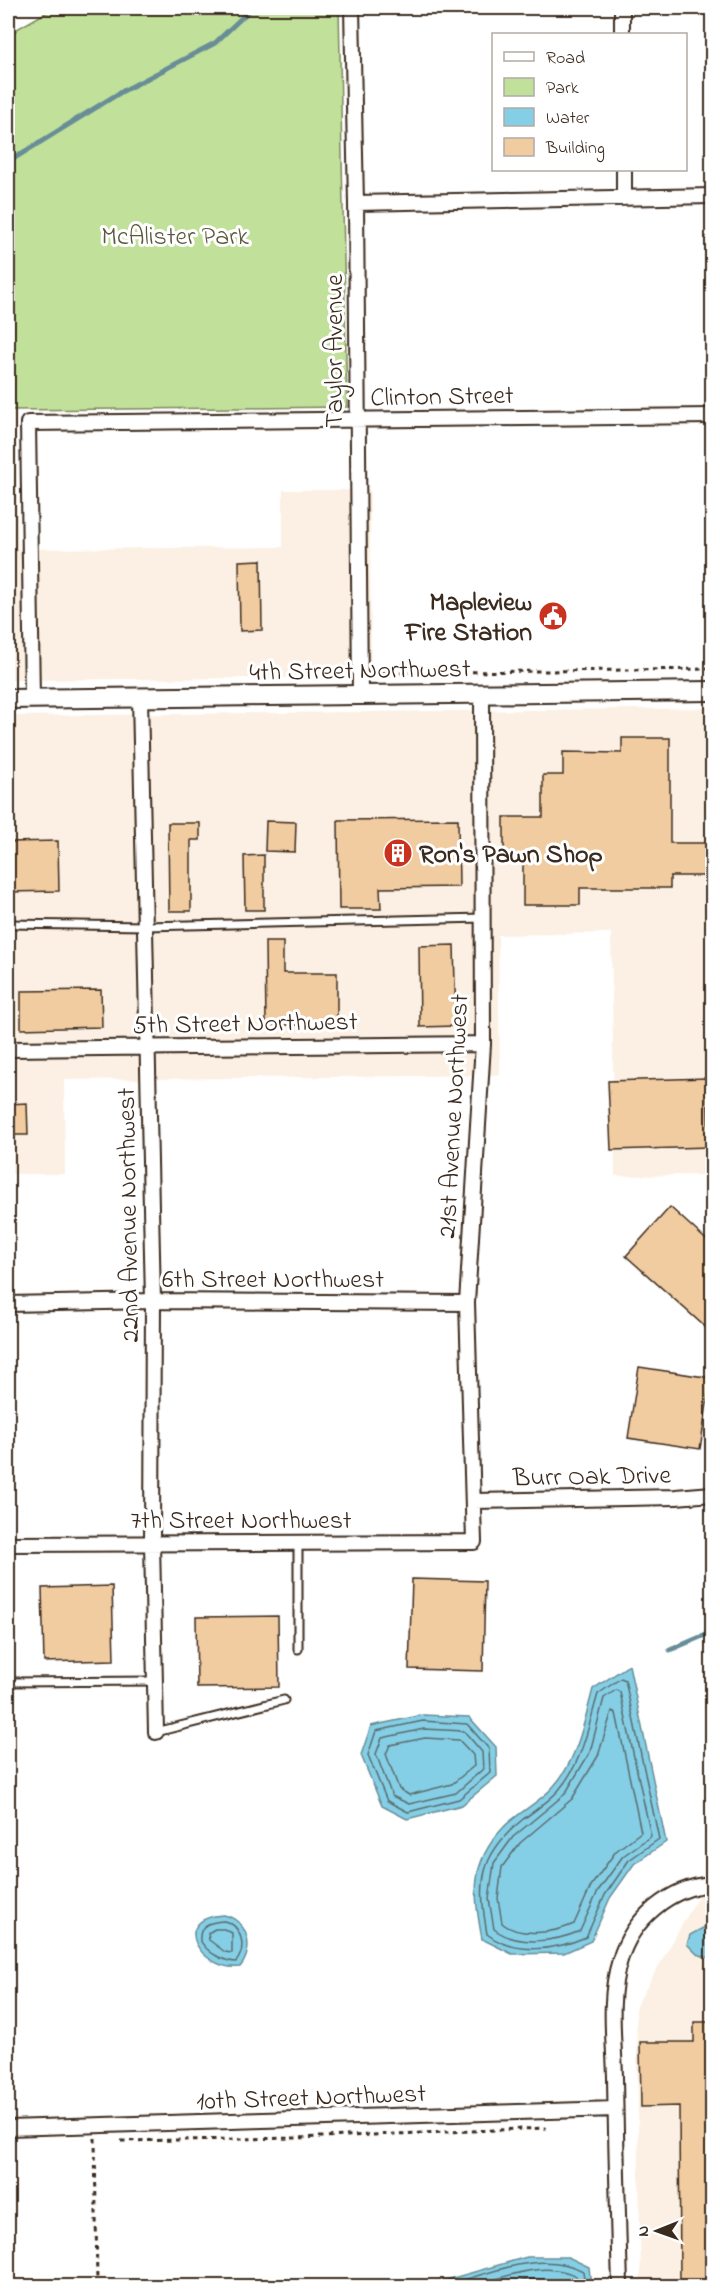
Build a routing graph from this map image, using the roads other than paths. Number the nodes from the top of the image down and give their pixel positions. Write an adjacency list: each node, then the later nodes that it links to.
1 (352, 8): 7 (street, Taylor Avenue)
2 (621, 8): 3 (street)
3 (622, 33)
4 (624, 171): 6 (street)
5 (712, 196): 6 (street)
6 (624, 198): 7 (street)
7 (356, 203): 9 (street, Taylor Avenue)
8 (712, 416): 9 (street, Clinton Street)
9 (357, 420): 12 (street, Taylor Avenue); 15 (street, Clinton Street)
10 (712, 691): 11 (street, 4th Street Northwest)
11 (482, 693): 12 (street, 4th Street Northwest); 16 (street, 21st Avenue Northwest)
12 (360, 694): 13 (street, 4th Street Northwest)
13 (140, 697): 15 (street, 4th Street Northwest); 18 (street, 22nd Avenue Northwest)
14 (8, 699): 15 (street, 4th Street Northwest)
15 (32, 699)
16 (484, 918): 18 (lane); 19 (street, 21st Avenue Northwest)
17 (8, 924): 18 (lane)
18 (146, 926): 20 (street, 22nd Avenue Northwest)
19 (483, 1044): 20 (street, 5th Street Northwest); 23 (street, 21st Avenue Northwest)
20 (148, 1047): 21 (street, 5th Street Northwest); 22 (street, 22nd Avenue Northwest)
21 (8, 1049)
22 (153, 1301): 23 (street, 6th Street Northwest); 24 (street, 6th Street Northwest); 29 (street, 22nd Avenue Northwest)
23 (467, 1303): 26 (street, 21st Avenue Northwest)
24 (8, 1304)
25 (712, 1494): 26 (street, Burr Oak Drive)
26 (473, 1501): 28 (street, 21st Avenue Northwest)
27 (298, 1542): 28 (street, 7th Street Northwest); 29 (street, 7th Street Northwest); 31 (lane)
28 (474, 1542)
29 (152, 1543): 30 (street, 7th Street Northwest); 32 (street, 22nd Avenue Northwest)
30 (8, 1544)
31 (298, 1649)
32 (155, 1681): 33 (lane); 35 (street, 22nd Avenue Northwest)
33 (10, 1682)
34 (284, 1700): 35 (lane)
35 (156, 1732)
36 (712, 1884): 37 (street)
37 (615, 2109): 38 (street, 10th Street Northwest); 39 (street)
38 (8, 2128)
39 (620, 2286)

